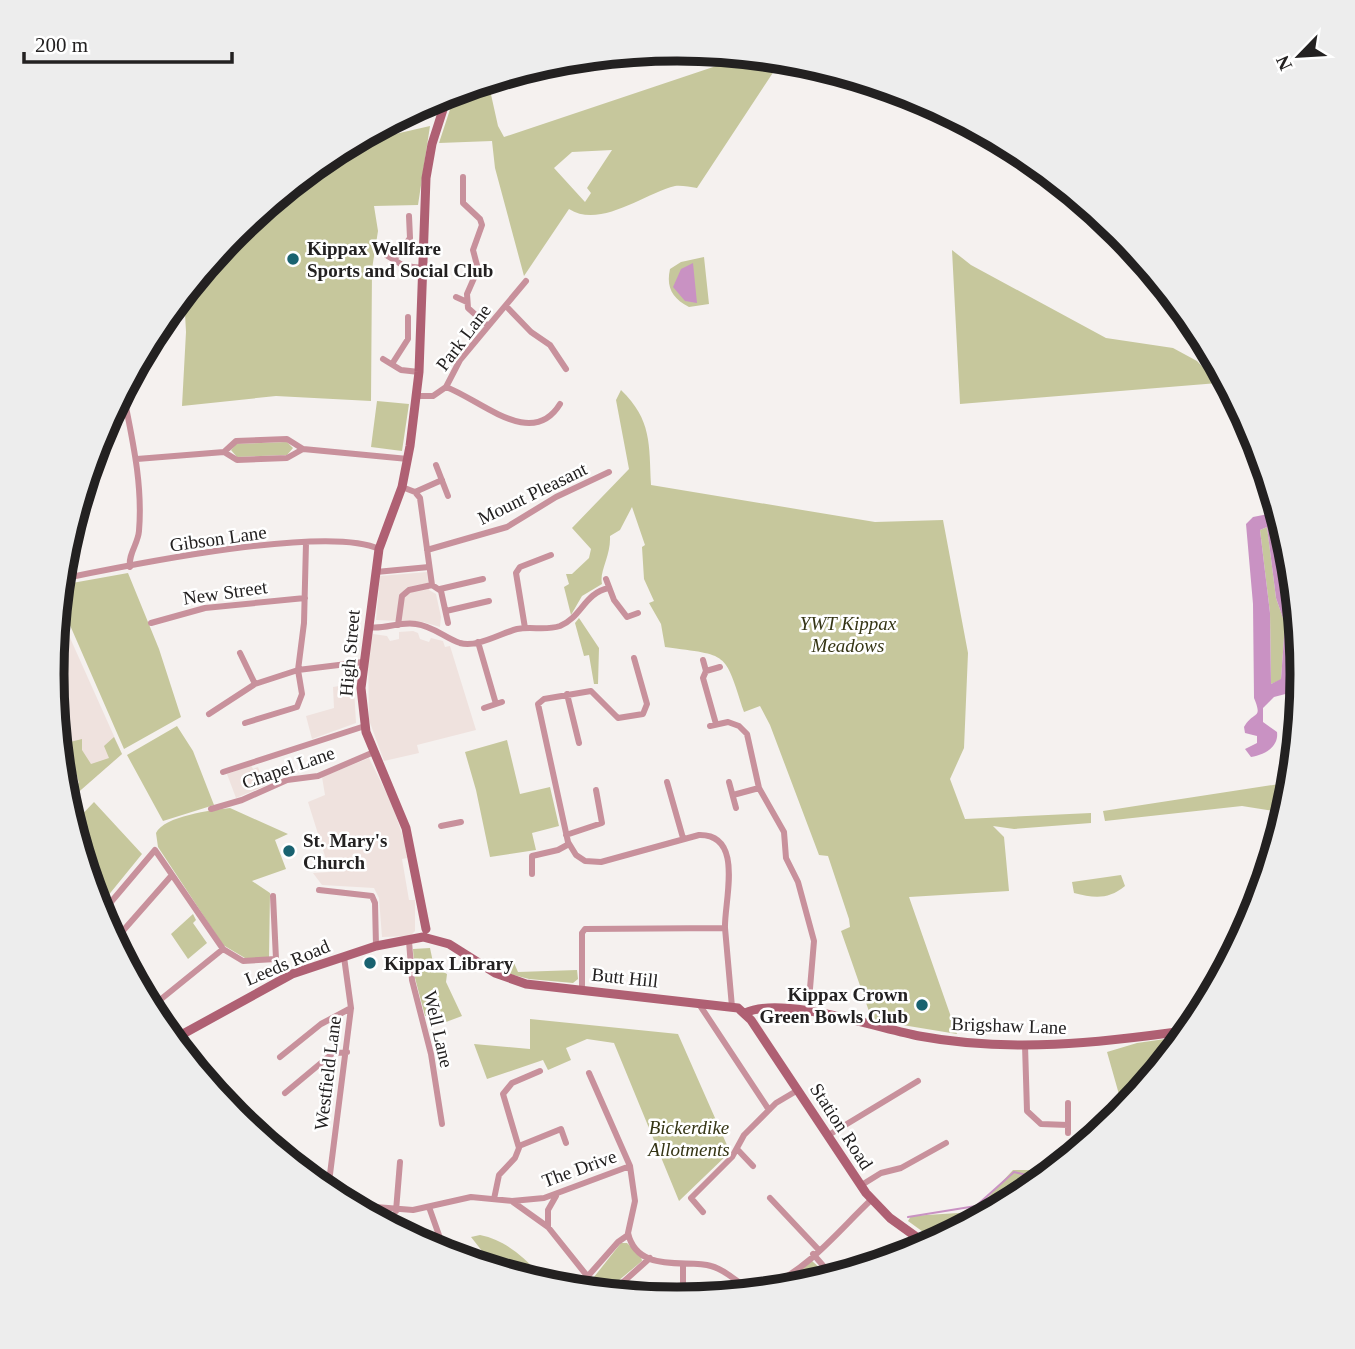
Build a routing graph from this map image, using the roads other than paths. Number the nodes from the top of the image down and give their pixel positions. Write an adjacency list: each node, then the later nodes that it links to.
1 (443, 108): 8 (main road, High Street)
2 (463, 177): 6 (street)
3 (409, 216): 7 (street)
4 (465, 254): 6 (street)
5 (386, 255): 7 (street)
6 (474, 257): 11 (street)
7 (394, 260): 8 (street)
8 (423, 268): 18 (main road, High Street)
9 (526, 281): 12 (street, Park Lane)
10 (456, 297): 11 (street)
11 (467, 302): 14 (street)
12 (506, 306): 14 (street, Park Lane); 17 (street)
13 (408, 317): 16 (street)
14 (488, 326): 19 (street, Park Lane)
15 (383, 359): 16 (street)
16 (392, 364): 18 (street)
17 (565, 369)
18 (419, 372): 20 (main road, High Street)
19 (446, 387): 20 (street, Park Lane); 21 (street)
20 (416, 396): 25 (main road, High Street)
21 (560, 404)
22 (126, 406): 26 (street)
23 (303, 449): 24 (street); 24 (street); 25 (street)
24 (224, 452): 26 (street)
25 (408, 459): 30 (main road, High Street)
26 (137, 460): 37 (street)
27 (436, 465): 29 (street)
28 (609, 472): 35 (street, Mount Pleasant)
29 (442, 480): 31 (street); 32 (street)
30 (402, 487): 31 (street); 34 (main road, High Street)
31 (415, 492): 35 (street)
32 (448, 496)
33 (306, 543): 34 (street, Gibson Lane); 37 (street, Gibson Lane); 46 (street)
34 (379, 549): 39 (main road, High Street)
35 (427, 550): 38 (street)
36 (551, 555): 54 (street)
37 (130, 567): 40 (street, Gibson Lane)
38 (429, 567): 39 (street); 43 (street)
39 (376, 572): 53 (main road, High Street)
40 (72, 577)
41 (483, 579): 45 (street)
42 (606, 579): 44 (street)
43 (432, 586): 45 (street); 52 (street)
44 (609, 588): 49 (street); 54 (street)
45 (440, 589): 48 (street)
46 (305, 598): 51 (street, New Street); 61 (street)
47 (489, 601): 48 (street)
48 (446, 611): 50 (street)
49 (638, 613)
50 (448, 623)
51 (151, 624)
52 (398, 625): 53 (street); 55 (street)
53 (368, 627): 59 (main road, High Street)
54 (525, 628): 55 (street)
55 (478, 642): 65 (street)
56 (240, 653): 63 (street)
57 (634, 658): 64 (street)
58 (703, 660): 62 (street)
59 (363, 662): 61 (street); 68 (main road, High Street)
60 (720, 667): 62 (street)
61 (298, 670): 63 (street); 67 (street)
62 (706, 671): 74 (street)
63 (255, 684): 66 (street)
64 (568, 694): 69 (street); 81 (street)
65 (484, 708)
66 (209, 714)
67 (245, 723)
68 (365, 726): 70 (main road, High Street); 71 (street)
69 (579, 743)
70 (374, 752): 78 (street, Chapel Lane); 91 (main road, High Street)
71 (223, 772)
72 (667, 782): 82 (street)
73 (729, 782): 76 (street)
74 (759, 788): 76 (street); 104 (street)
75 (596, 790): 81 (street)
76 (733, 795): 77 (street)
77 (736, 808)
78 (211, 809)
79 (461, 822): 80 (street)
80 (442, 825)
81 (566, 835): 83 (street)
82 (683, 838): 83 (street); 89 (street)
83 (569, 844): 84 (street)
84 (532, 874)
85 (172, 875): 88 (street); 90 (street); 94 (street)
86 (319, 890): 93 (street)
87 (273, 896): 96 (street)
88 (109, 904)
89 (725, 928): 98 (street); 101 (street)
90 (122, 933)
91 (426, 934): 92 (main road, Leeds Road); 98 (main road, Butt Hill)
92 (409, 941): 93 (main road, Leeds Road); 117 (street, Well Lane)
93 (376, 946): 95 (main road, Leeds Road)
94 (223, 949): 96 (street); 99 (street)
95 (344, 957): 97 (main road, Leeds Road); 102 (street, Westfield Lane)
96 (276, 959): 97 (street)
97 (283, 978): 106 (main road, Leeds Road)
98 (582, 990): 100 (main road, Butt Hill)
99 (159, 1001)
100 (699, 1004): 101 (main road, Butt Hill); 116 (street)
101 (732, 1007): 103 (main road, Butt Hill)
102 (351, 1008): 108 (street, Westfield Lane); 109 (street)
103 (744, 1012): 104 (main road, Brigshaw Lane); 113 (main road, Station Road)
104 (808, 1012): 107 (main road, Brigshaw Lane)
105 (1175, 1032): 107 (main road, Brigshaw Lane)
106 (182, 1035)
107 (1025, 1045): 115 (street)
108 (347, 1052): 114 (street); 126 (street, Westfield Lane)
109 (280, 1057)
110 (540, 1071): 121 (street)
111 (589, 1073): 124 (street)
112 (918, 1081): 118 (street)
113 (797, 1090): 116 (street); 118 (main road, Station Road)
114 (285, 1093)
115 (1068, 1103)
116 (769, 1110): 122 (street)
117 (442, 1124)
118 (827, 1136): 127 (main road, Station Road)
119 (566, 1143): 121 (street)
120 (946, 1143): 127 (street)
121 (520, 1146): 130 (street)
122 (737, 1149): 125 (street); 136 (street)
123 (400, 1162): 135 (street)
124 (630, 1166): 128 (street, The Drive); 138 (street, The Drive)
125 (753, 1166)
126 (330, 1179)
127 (860, 1186): 131 (main road, Station Road)
128 (557, 1195): 132 (street, The Drive); 137 (street)
129 (770, 1198): 141 (street)
130 (494, 1199): 132 (street, The Drive); 133 (street, The Drive)
131 (871, 1200): 139 (main road, Station Road); 141 (street)
132 (512, 1201): 137 (street)
133 (429, 1207): 135 (street, The Drive); 140 (street)
134 (375, 1208): 135 (street, The Drive)
135 (396, 1211)
136 (703, 1212)
137 (548, 1227): 145 (street)
138 (628, 1235): 142 (street); 145 (street)
139 (919, 1238)
140 (441, 1240)
141 (815, 1252): 144 (street); 146 (street)
142 (650, 1258): 143 (street); 149 (street)
143 (683, 1266): 148 (street); 150 (street)
144 (827, 1269)
145 (588, 1276): 147 (street)
146 (780, 1279)
147 (593, 1282)
148 (741, 1284)
149 (620, 1285)
150 (683, 1288)

